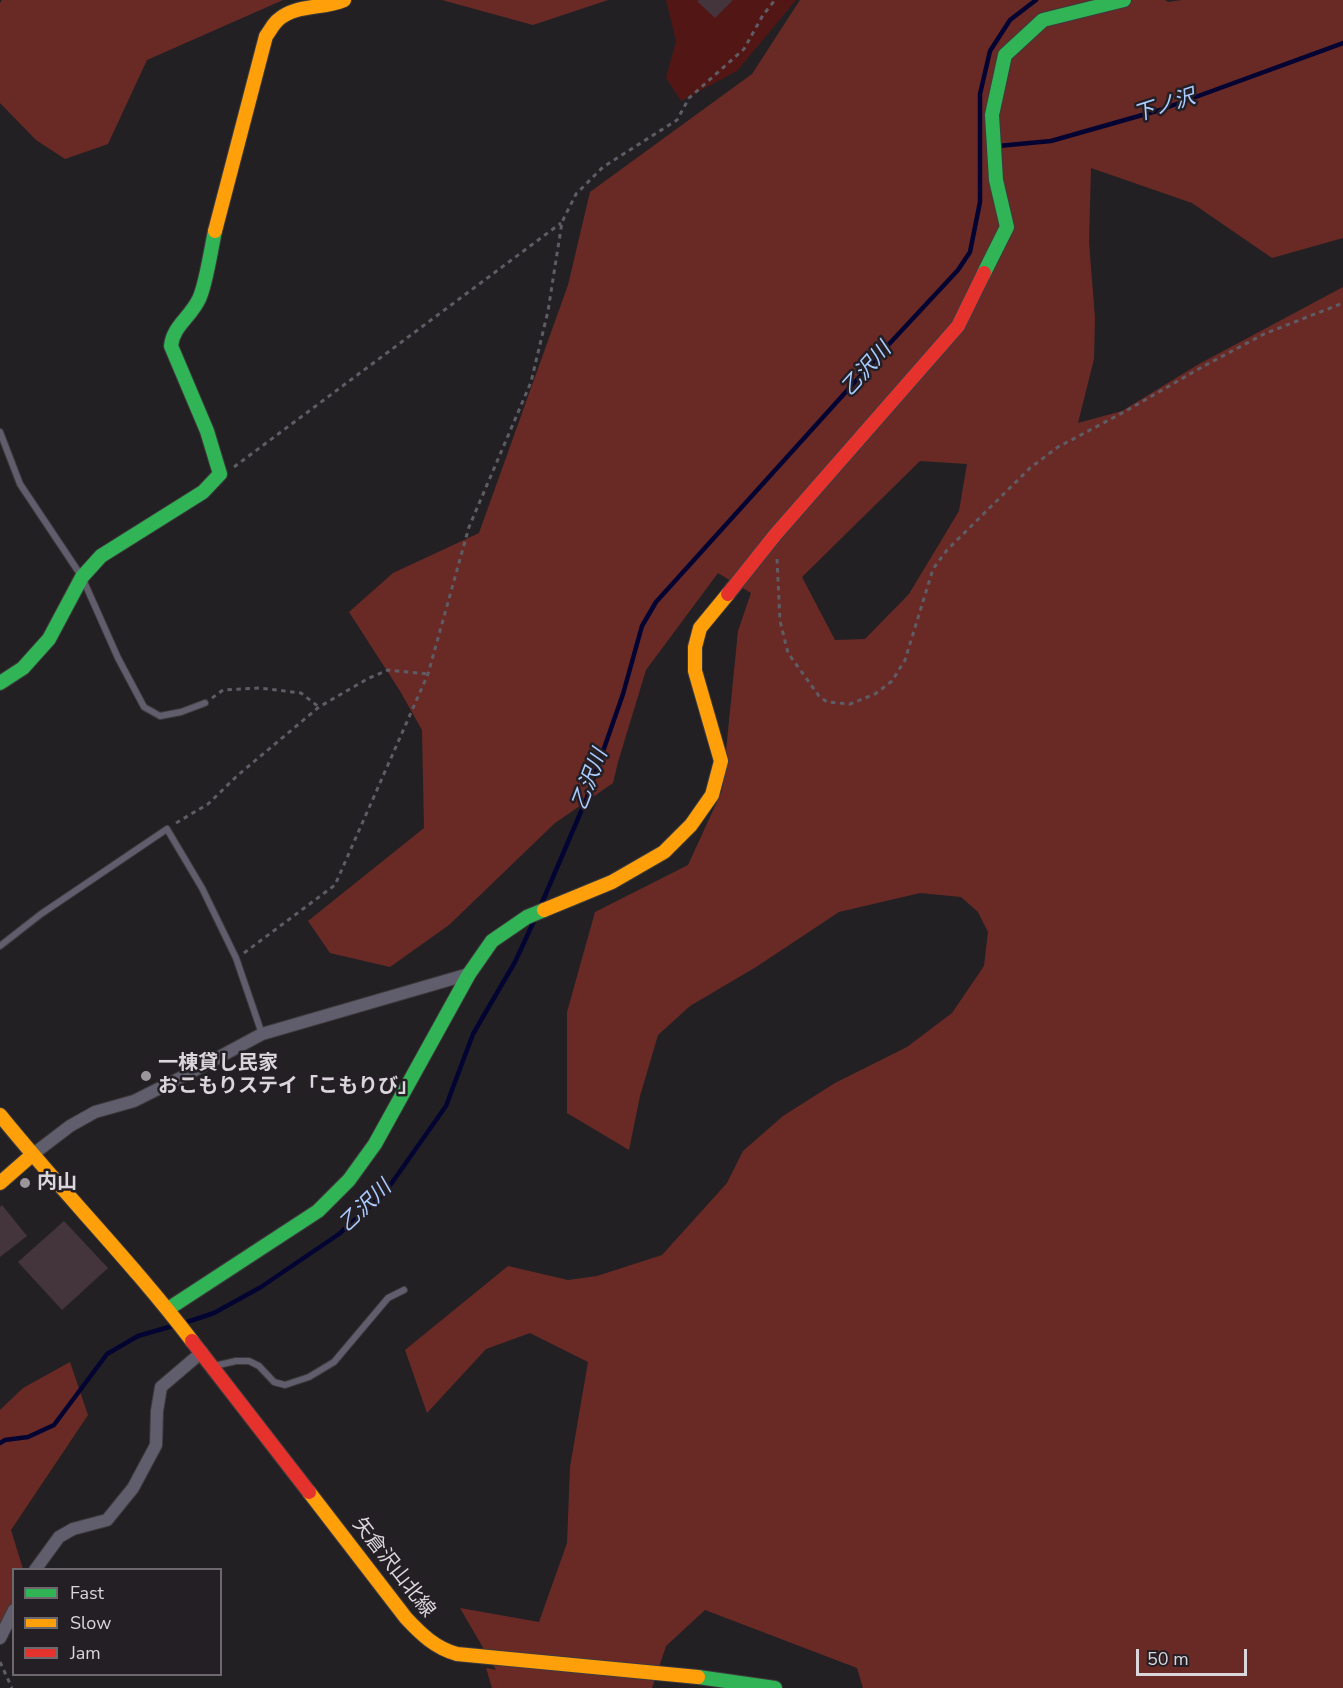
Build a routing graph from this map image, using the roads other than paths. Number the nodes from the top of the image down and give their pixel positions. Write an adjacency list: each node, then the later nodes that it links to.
1 (344, 0): 4 (street)
2 (1124, 0): 8 (street)
3 (0, 432): 4 (lane)
4 (82, 576): 5 (street); 6 (lane)
5 (0, 682)
6 (206, 703)
7 (0, 946): 9 (lane)
8 (469, 974): 9 (street); 14 (street)
9 (262, 1034): 11 (street)
10 (0, 1115): 11 (street)
11 (32, 1155): 12 (street); 14 (street)
12 (0, 1183)
13 (404, 1290): 16 (lane)
14 (168, 1309): 15 (street, 矢倉沢山北線)
15 (202, 1352): 16 (street, 矢倉沢山北線); 17 (street)
16 (213, 1366): 20 (street, 矢倉沢山北線)
17 (36, 1568)
18 (12, 1614): 19 (street)
19 (0, 1638)
20 (775, 1688)

